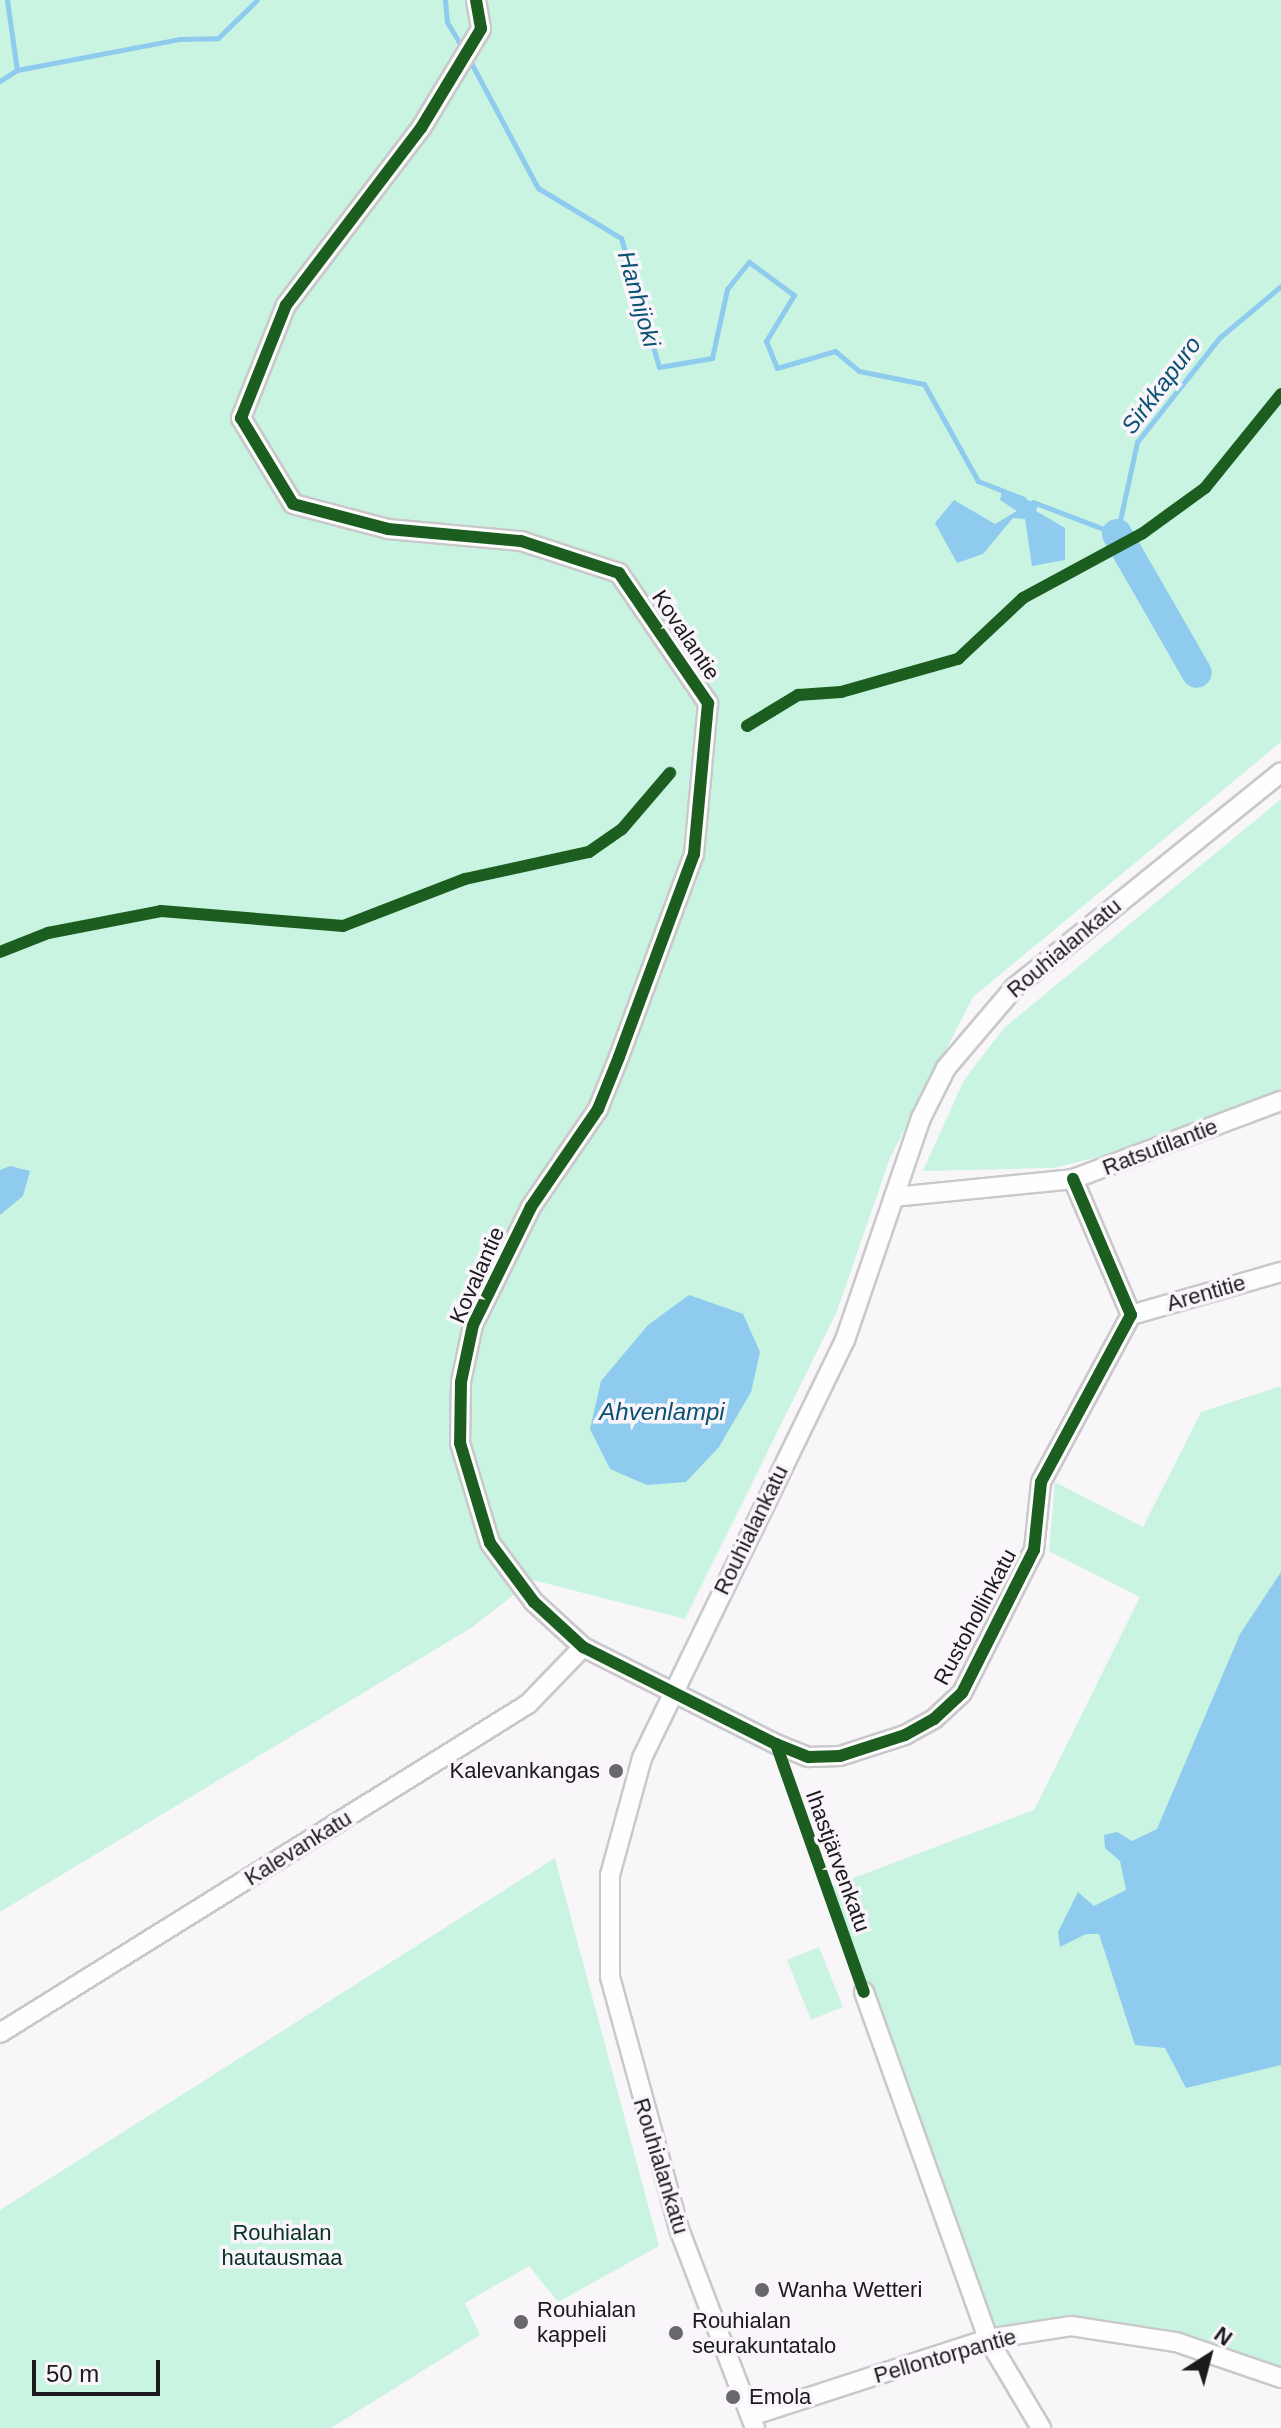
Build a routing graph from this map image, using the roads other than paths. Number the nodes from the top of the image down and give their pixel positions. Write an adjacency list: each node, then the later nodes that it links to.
1 (476, 0): 8 (street, Kovalantie)
2 (1281, 772): 5 (street, Rouhialankatu)
3 (1281, 1101): 4 (street, Ratsutilantie)
4 (1073, 1179): 5 (street, Ratsutilantie); 7 (street)
5 (894, 1197): 9 (street, Rouhialankatu)
6 (1281, 1272): 7 (street, Arentitie)
7 (1131, 1315): 9 (street, Rustohollinkatu)
8 (583, 1647): 9 (street, Kovalantie); 11 (street, Kalevankatu)
9 (671, 1693): 14 (street, Rouhialankatu)
10 (864, 1992): 12 (street)
11 (0, 2033)
12 (988, 2339): 13 (street, Pellontorpantie); 14 (street, Pellontorpantie); 15 (street)
13 (1281, 2378)
14 (753, 2422)
15 (1041, 2428)

